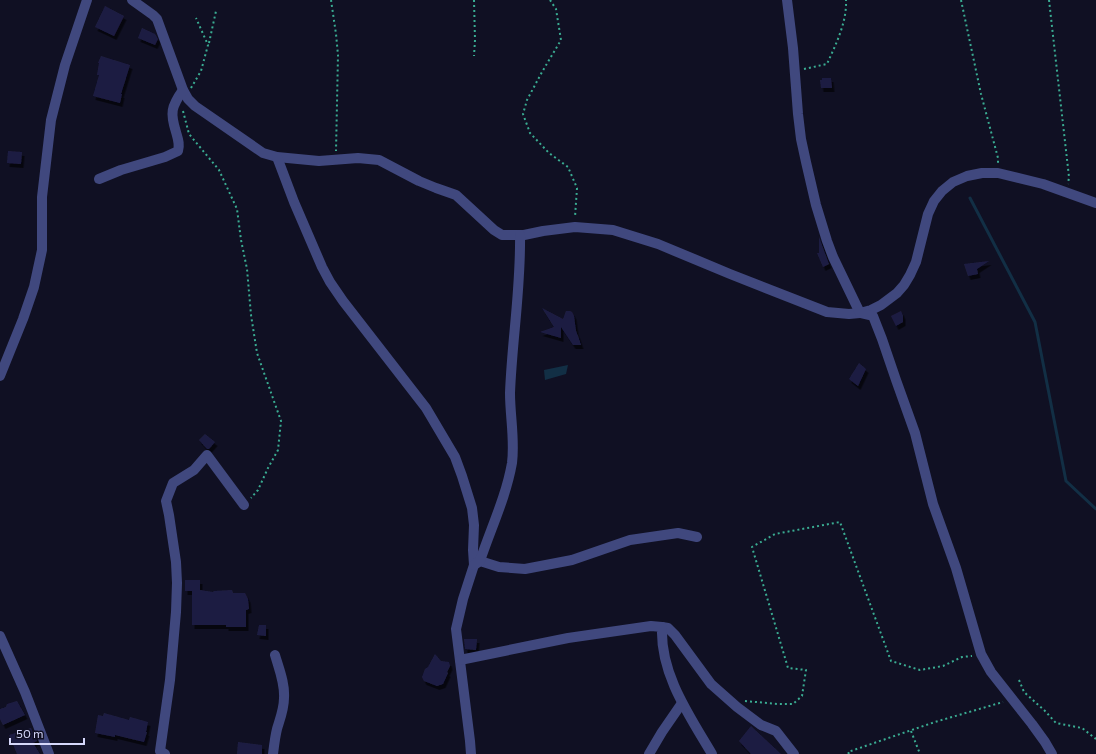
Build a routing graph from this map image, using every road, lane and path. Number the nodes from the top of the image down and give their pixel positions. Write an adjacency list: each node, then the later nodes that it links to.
1 (87, 0): 25 (street)
2 (132, 0): 15 (street)
3 (331, 0): 17 (path)
4 (474, 0): 13 (path)
5 (550, 0): 22 (path)
6 (787, 0): 14 (street)
7 (846, 0): 14 (path)
8 (961, 0): 18 (path)
9 (1050, 0): 20 (path)
10 (216, 11): 12 (path)
11 (196, 18): 12 (path)
12 (208, 45): 15 (path)
13 (474, 56)
14 (795, 71): 24 (street)
15 (181, 93): 16 (street); 19 (street); 26 (path)
16 (277, 157): 17 (street); 28 (street)
17 (336, 160): 23 (street)
18 (998, 173): 20 (street); 24 (street)
19 (99, 179)
20 (1068, 193): 21 (street)
21 (1096, 204)
22 (575, 227): 23 (street); 24 (street)
23 (520, 235): 28 (street)
24 (860, 313): 31 (street)
25 (0, 376)
26 (244, 505): 40 (street)
27 (698, 536): 28 (street)
28 (477, 563): 33 (street)
29 (662, 627): 33 (street); 35 (street); 37 (street)
30 (0, 636): 41 (street)
31 (981, 654): 35 (path); 36 (street)
32 (275, 655): 42 (street)
33 (460, 660): 43 (street)
34 (1019, 680): 39 (path)
35 (730, 700): 46 (street)
36 (1012, 700): 38 (path); 49 (street)
37 (682, 703): 44 (street); 45 (street)
38 (911, 731): 47 (path); 48 (path)
39 (1096, 739)
40 (162, 753)
41 (49, 754)
42 (273, 754)
43 (471, 754)
44 (649, 754)
45 (712, 754)
46 (794, 754)
47 (848, 754)
48 (920, 754)
49 (1052, 754)

